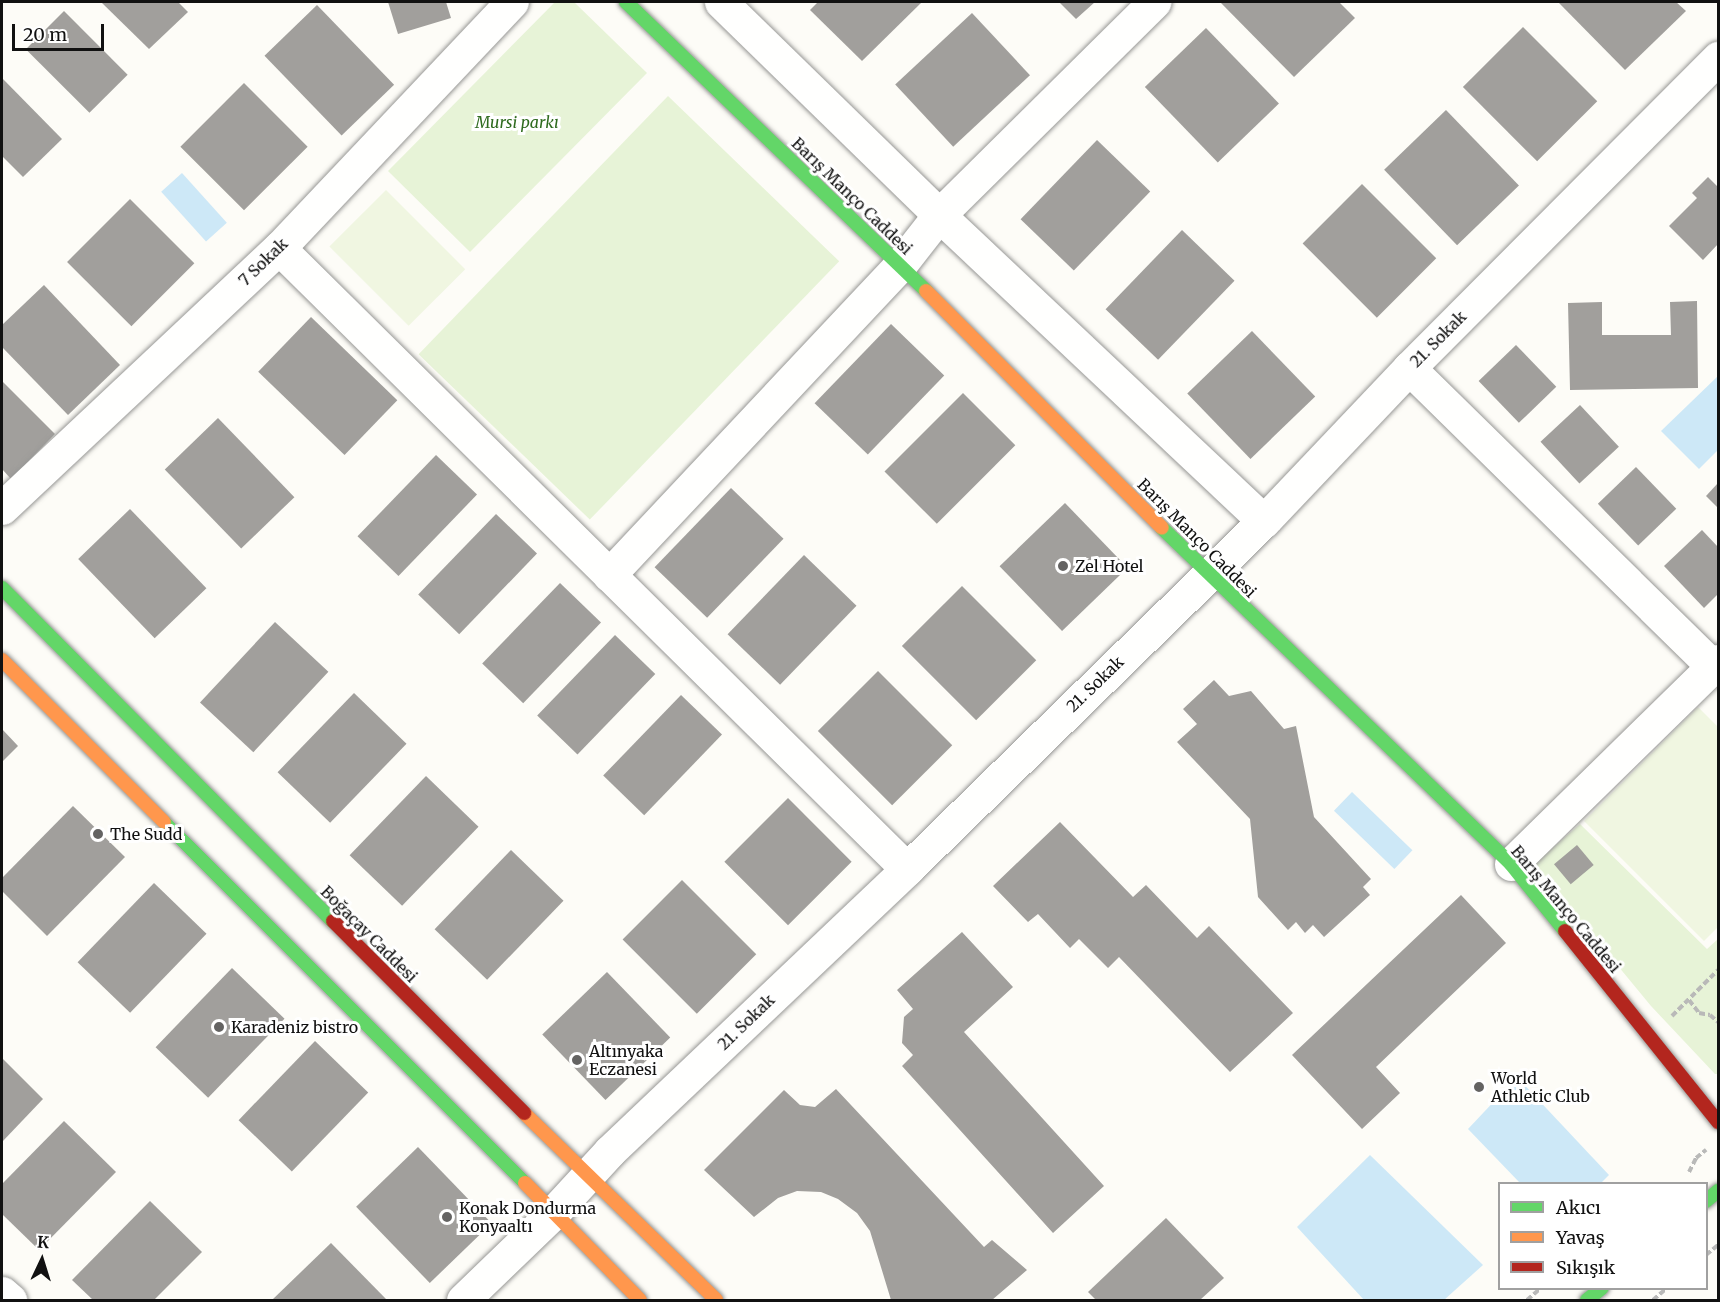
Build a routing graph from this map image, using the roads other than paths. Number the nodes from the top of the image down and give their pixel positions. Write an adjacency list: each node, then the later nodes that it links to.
1 (512, 2): 7 (street, 7 Sokak)
2 (626, 2): 8 (main road, Barış Manço Caddesi)
3 (721, 2): 6 (street)
4 (1154, 2): 6 (street)
5 (1719, 58): 9 (street, 21. Sokak)
6 (939, 215): 8 (street); 11 (street)
7 (279, 248): 10 (street, 7 Sokak); 13 (street)
8 (900, 265): 12 (main road, Barış Manço Caddesi); 13 (street)
9 (1409, 368): 11 (street, 21. Sokak); 16 (street)
10 (2, 508)
11 (1264, 521): 12 (street, 21. Sokak)
12 (1208, 573): 17 (main road, Barış Manço Caddesi); 18 (street, 21. Sokak)
13 (609, 575): 18 (street)
14 (2, 588): 20 (main road, Boğaçay Caddesi)
15 (2, 660): 21 (main road)
16 (1716, 664): 17 (street)
17 (1511, 864): 19 (main road, Barış Manço Caddesi)
18 (907, 869): 20 (street, 21. Sokak)
19 (1719, 1122)
20 (587, 1176): 21 (street, 21. Sokak); 27 (main road, Boğaçay Caddesi)
21 (554, 1212): 25 (street, 21. Sokak); 26 (main road)
22 (1600, 1290): 28 (main road)
23 (2, 1293): 24 (street)
24 (10, 1300)
25 (463, 1300)
26 (639, 1300)
27 (716, 1300)
28 (1587, 1300)

